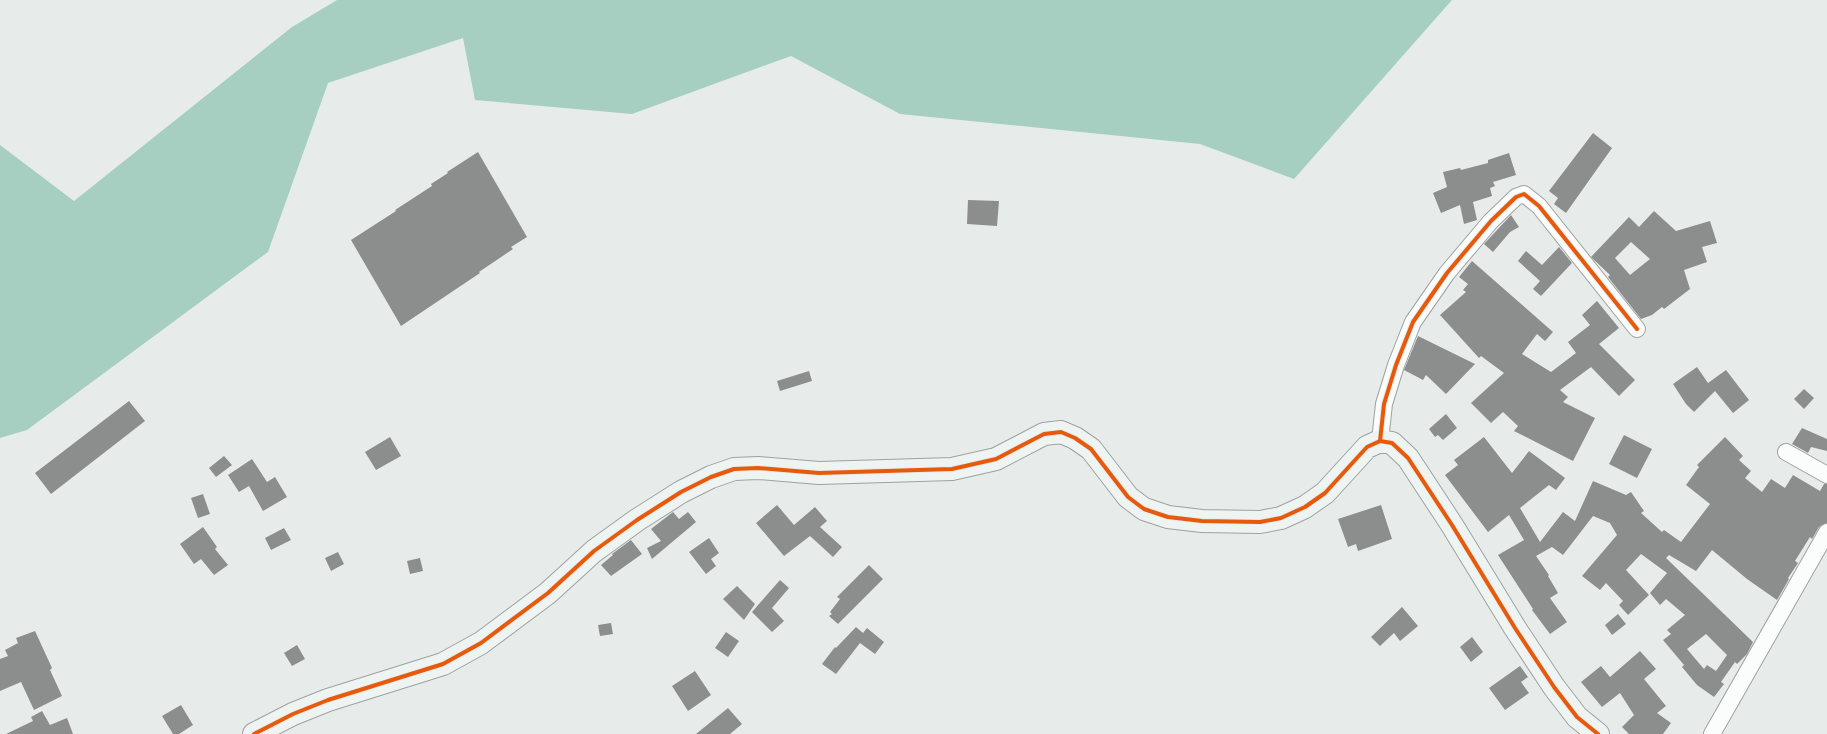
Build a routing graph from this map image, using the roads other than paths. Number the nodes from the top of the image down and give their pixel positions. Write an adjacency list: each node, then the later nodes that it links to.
1 (1637, 329): 2 (street)
2 (1380, 441): 6 (street); 7 (street)
3 (1786, 452): 4 (street)
4 (1827, 475)
5 (1827, 532): 8 (street)
6 (254, 734)
7 (1598, 734)
8 (1712, 734)

